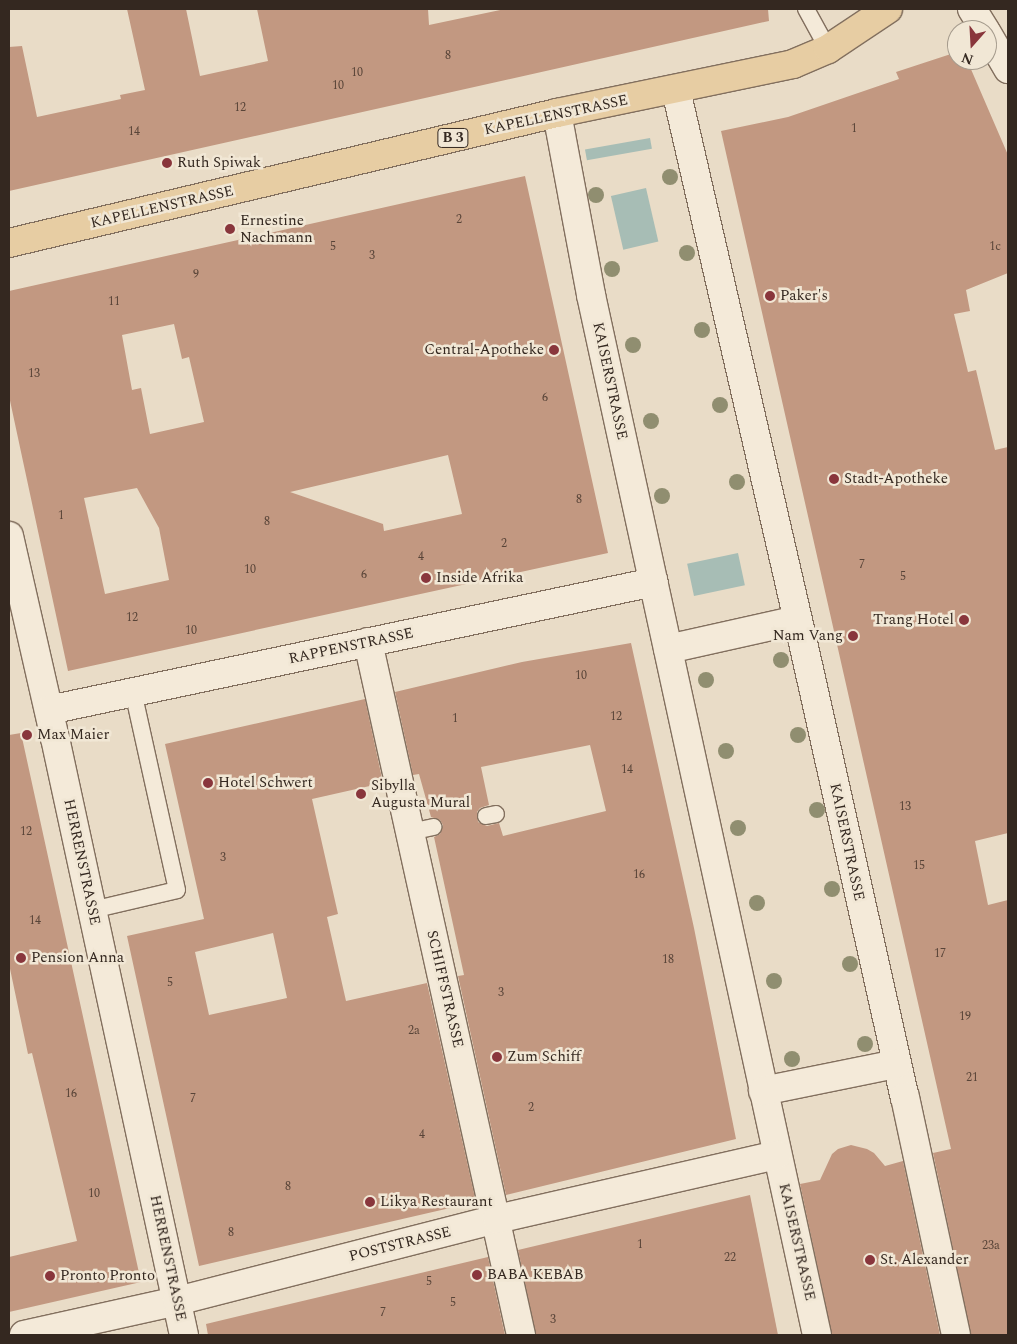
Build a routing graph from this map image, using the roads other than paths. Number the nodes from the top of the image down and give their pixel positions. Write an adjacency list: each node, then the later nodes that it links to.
1 (806, 9): 5 (lane)
2 (888, 9): 5 (main road, KAPELLENSTRASSE / B 3)
3 (972, 9): 4 (street)
4 (979, 20)
5 (828, 49): 8 (main road, KAPELLENSTRASSE / B 3)
6 (997, 51): 7 (street)
7 (1008, 70)
8 (676, 90): 9 (main road, KAPELLENSTRASSE / B 3); 13 (street, KAISERSTRASSE)
9 (557, 113): 10 (main road, KAPELLENSTRASSE / B 3); 12 (street, KAISERSTRASSE)
10 (9, 243)
11 (9, 536): 17 (street, HERRENSTRASSE)
12 (654, 582): 14 (street, RAPPENSTRASSE); 15 (street, KAISERSTRASSE)
13 (798, 620): 15 (street); 19 (street, KAISERSTRASSE)
14 (368, 642): 16 (street, RAPPENSTRASSE); 22 (street, SCHIFFSTRASSE)
15 (668, 648): 20 (street, KAISERSTRASSE)
16 (134, 692): 17 (street, RAPPENSTRASSE); 18 (lane)
17 (48, 710): 18 (street, HERRENSTRASSE)
18 (92, 910): 23 (street, HERRENSTRASSE)
19 (896, 1064): 20 (street); 28 (street, KAISERSTRASSE)
20 (763, 1091): 21 (street, KAISERSTRASSE)
21 (777, 1155): 22 (street, POSTSTRASSE); 27 (street, KAISERSTRASSE)
22 (497, 1219): 23 (street, POSTSTRASSE); 26 (street, SCHIFFSTRASSE)
23 (177, 1301): 24 (street, POSTSTRASSE); 25 (street, HERRENSTRASSE)
24 (24, 1335)
25 (184, 1335)
26 (521, 1335)
27 (817, 1335)
28 (956, 1335)

